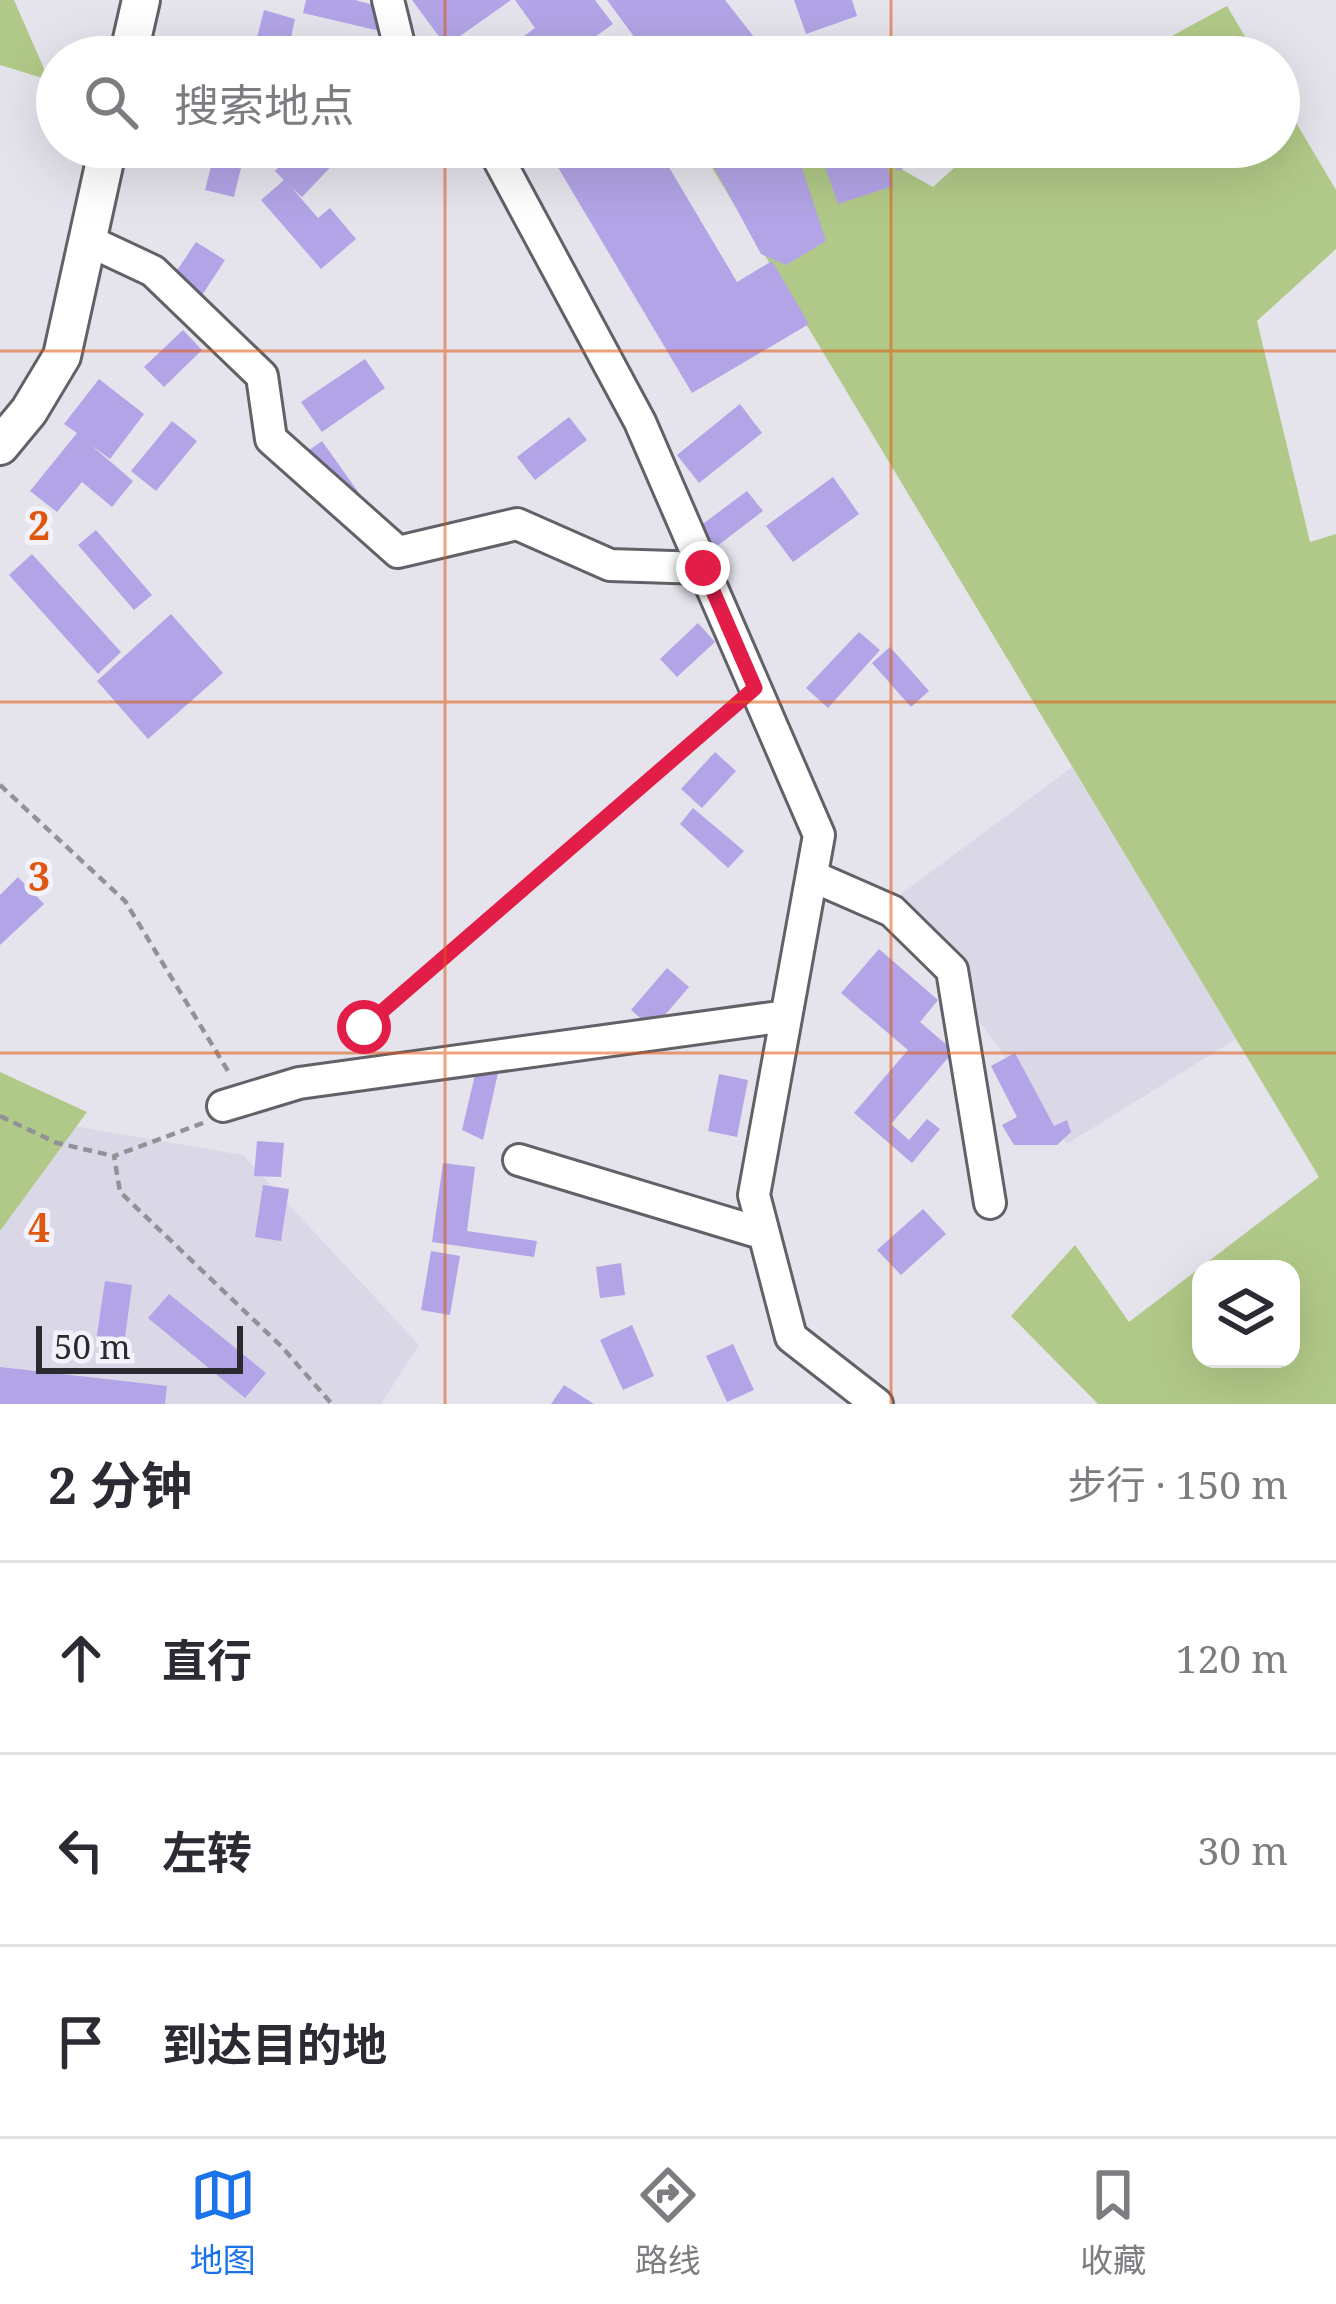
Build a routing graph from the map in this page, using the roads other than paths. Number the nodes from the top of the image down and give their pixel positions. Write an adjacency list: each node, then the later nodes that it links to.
1 (141, 0): 3 (street)
2 (388, 0): 4 (street)
3 (133, 36)
4 (397, 36)
5 (103, 168): 7 (street)
6 (503, 168): 9 (street)
7 (87, 240): 8 (street); 9 (street)
8 (0, 446)
9 (703, 568): 10 (street)
10 (812, 876): 11 (street); 14 (street)
11 (786, 1016): 12 (street); 15 (street)
12 (223, 1106)
13 (519, 1160): 15 (street)
14 (990, 1203)
15 (764, 1234): 16 (street)
16 (877, 1404)

